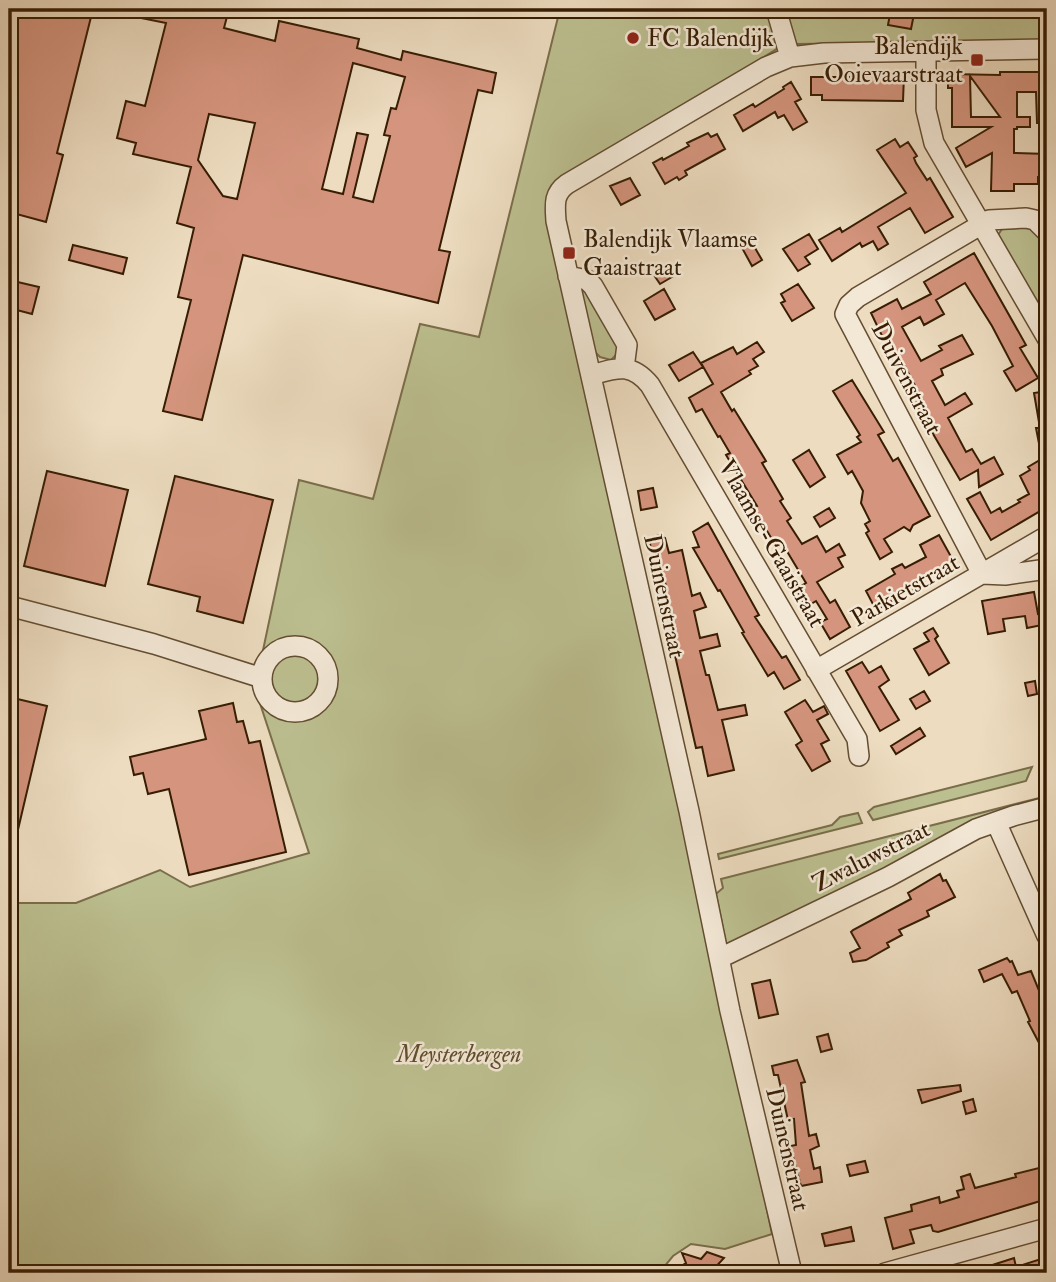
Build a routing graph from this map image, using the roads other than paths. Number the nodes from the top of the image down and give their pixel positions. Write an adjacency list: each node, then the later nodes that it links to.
1 (776, 9): 4 (street)
2 (1047, 49): 3 (street, Duinenstraat)
3 (926, 51): 4 (street, Duinenstraat); 5 (street)
4 (790, 57): 7 (street, Duinenstraat)
5 (981, 225): 6 (street); 8 (street); 13 (street, Duivenstraat)
6 (1047, 232)
7 (568, 276): 9 (street); 10 (street, Duinenstraat)
8 (1047, 338)
9 (624, 368): 10 (street); 16 (street, Vlaamse-Gaaistraat)
10 (591, 375): 21 (street, Duinenstraat)
11 (1047, 536): 13 (street, Parkietstraat)
12 (1047, 569): 13 (street, Parkietstraat)
13 (982, 573): 16 (street, Parkietstraat)
14 (9, 606): 15 (street)
15 (264, 669)
16 (816, 670): 17 (street, Vlaamse-Gaaistraat)
17 (859, 756)
18 (1047, 807): 19 (street, Zwaluwstraat)
19 (996, 822): 20 (street); 21 (street, Zwaluwstraat)
20 (1047, 936)
21 (720, 958): 23 (street, Duinenstraat)
22 (1047, 1228): 24 (street)
23 (792, 1273)
24 (885, 1273)

